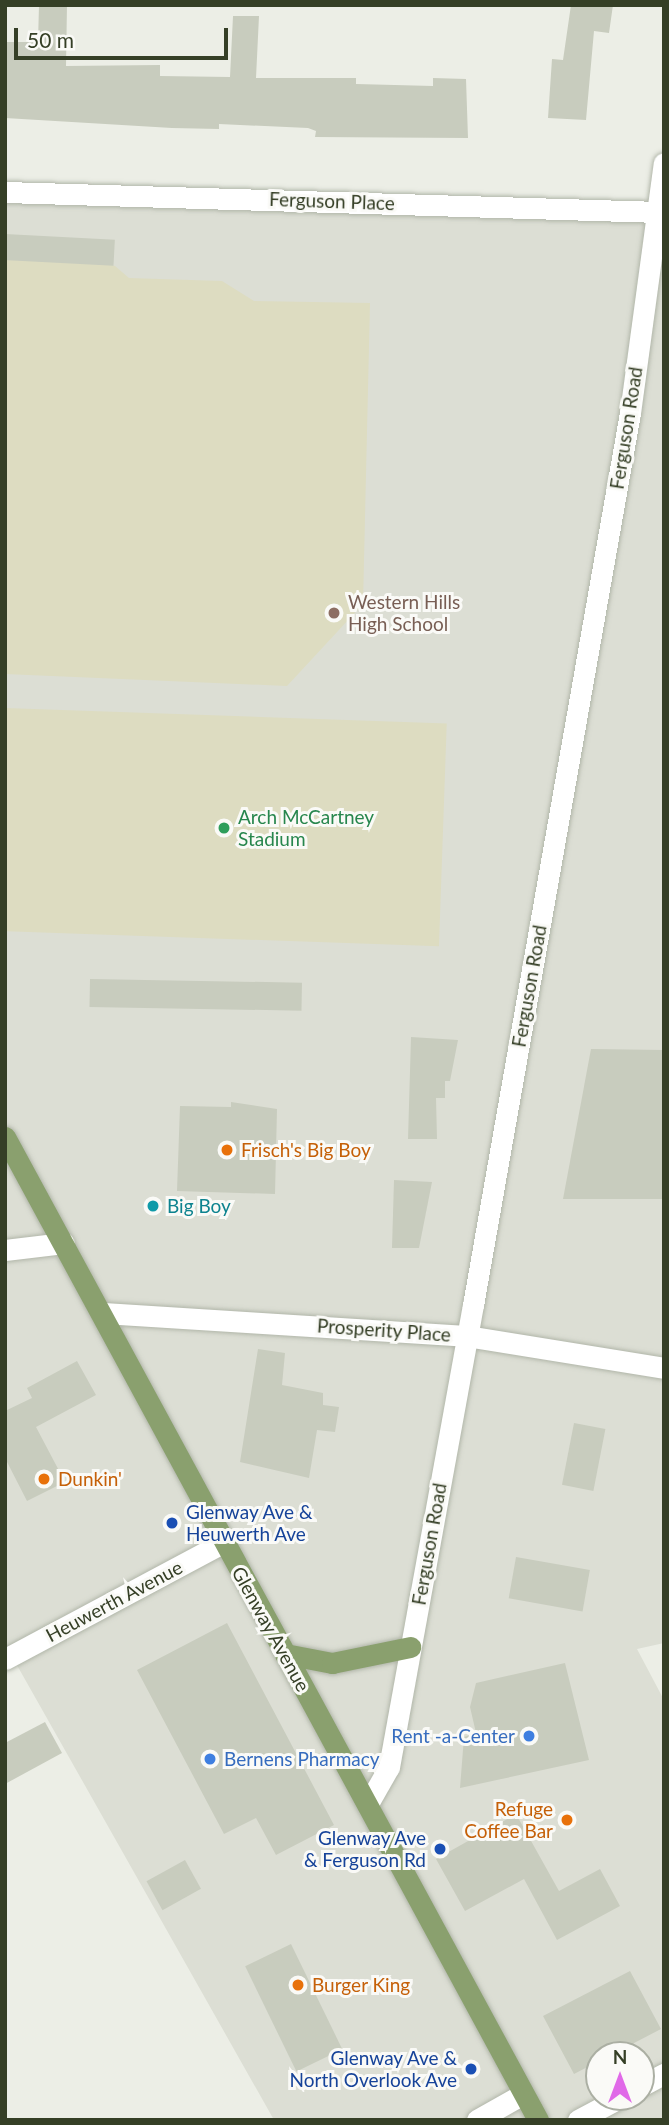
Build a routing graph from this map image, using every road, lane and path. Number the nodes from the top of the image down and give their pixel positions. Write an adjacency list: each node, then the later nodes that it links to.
1 (664, 163): 3 (street, Ferguson Road)
2 (5, 191): 3 (street, Ferguson Place)
3 (659, 212): 8 (street, Ferguson Road)
4 (5, 1137): 5 (main road, Glenway Avenue)
5 (64, 1243): 6 (street); 7 (main road, Glenway Avenue)
6 (5, 1250)
7 (102, 1314): 8 (street, Prosperity Place); 10 (main road, Glenway Avenue)
8 (467, 1336): 9 (street, Prosperity Place); 11 (street, Ferguson Road)
9 (664, 1368)
10 (222, 1543): 12 (main road, Glenway Avenue); 13 (street, Heuwerth Avenue)
11 (410, 1647): 12 (main road); 14 (street, Ferguson Road)
12 (285, 1654): 14 (main road, Glenway Avenue)
13 (5, 1659)
14 (369, 1802): 15 (main road, Glenway Avenue)
15 (523, 2094): 17 (street); 18 (main road, Glenway Avenue)
16 (595, 2111): 19 (street)
17 (477, 2120)
18 (538, 2120)
19 (578, 2120)

